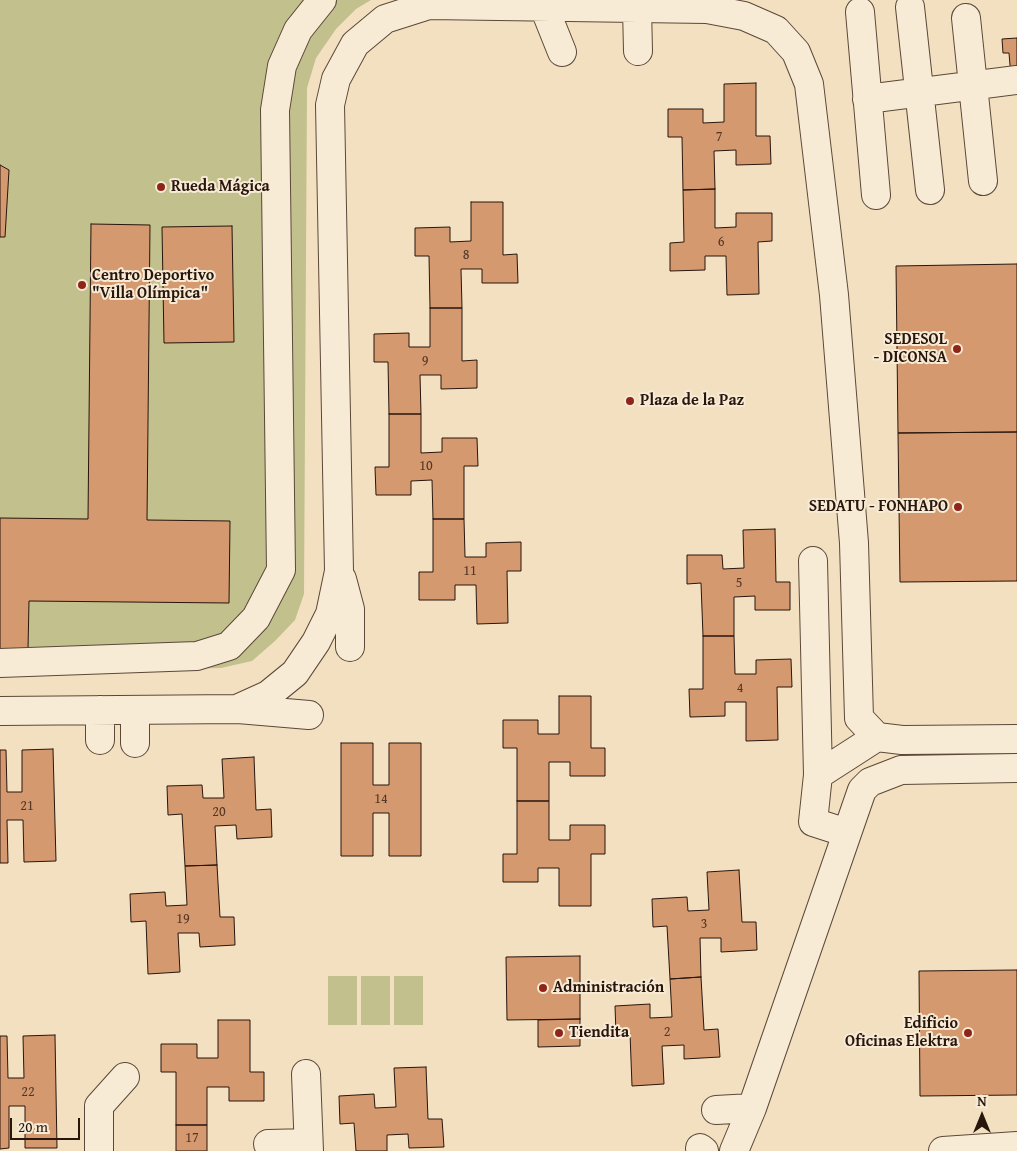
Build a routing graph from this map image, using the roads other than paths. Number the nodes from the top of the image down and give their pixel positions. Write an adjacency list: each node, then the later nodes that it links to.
1 (322, 0): 19 (street)
2 (544, 7): 4 (street); 8 (street); 17 (street)
3 (910, 7): 11 (street)
4 (637, 8): 7 (street); 25 (street)
5 (860, 12): 12 (street)
6 (966, 18): 10 (street)
7 (638, 51)
8 (562, 52)
9 (1017, 80): 10 (street)
10 (973, 86): 11 (street); 13 (street)
11 (919, 93): 12 (street); 14 (street)
12 (867, 99): 15 (street)
13 (984, 181)
14 (930, 190)
15 (876, 195)
16 (814, 561): 30 (street)
17 (339, 571): 18 (street); 20 (street)
18 (350, 647)
19 (0, 663)
20 (237, 709): 22 (street); 24 (street)
21 (100, 710): 22 (street); 23 (street); 26 (street)
22 (135, 710): 28 (street)
23 (0, 711)
24 (309, 715)
25 (877, 737): 27 (street); 30 (street)
26 (100, 740)
27 (1017, 740)
28 (135, 743)
29 (1017, 768): 31 (street)
30 (818, 775): 31 (street)
31 (847, 833): 34 (street)
32 (306, 1074): 37 (street)
33 (125, 1077): 39 (street)
34 (752, 1108): 35 (street); 40 (street)
35 (716, 1110)
36 (268, 1143): 37 (street)
37 (309, 1147)
38 (1002, 1148): 41 (street)
39 (99, 1151)
40 (734, 1151)
41 (943, 1151)

